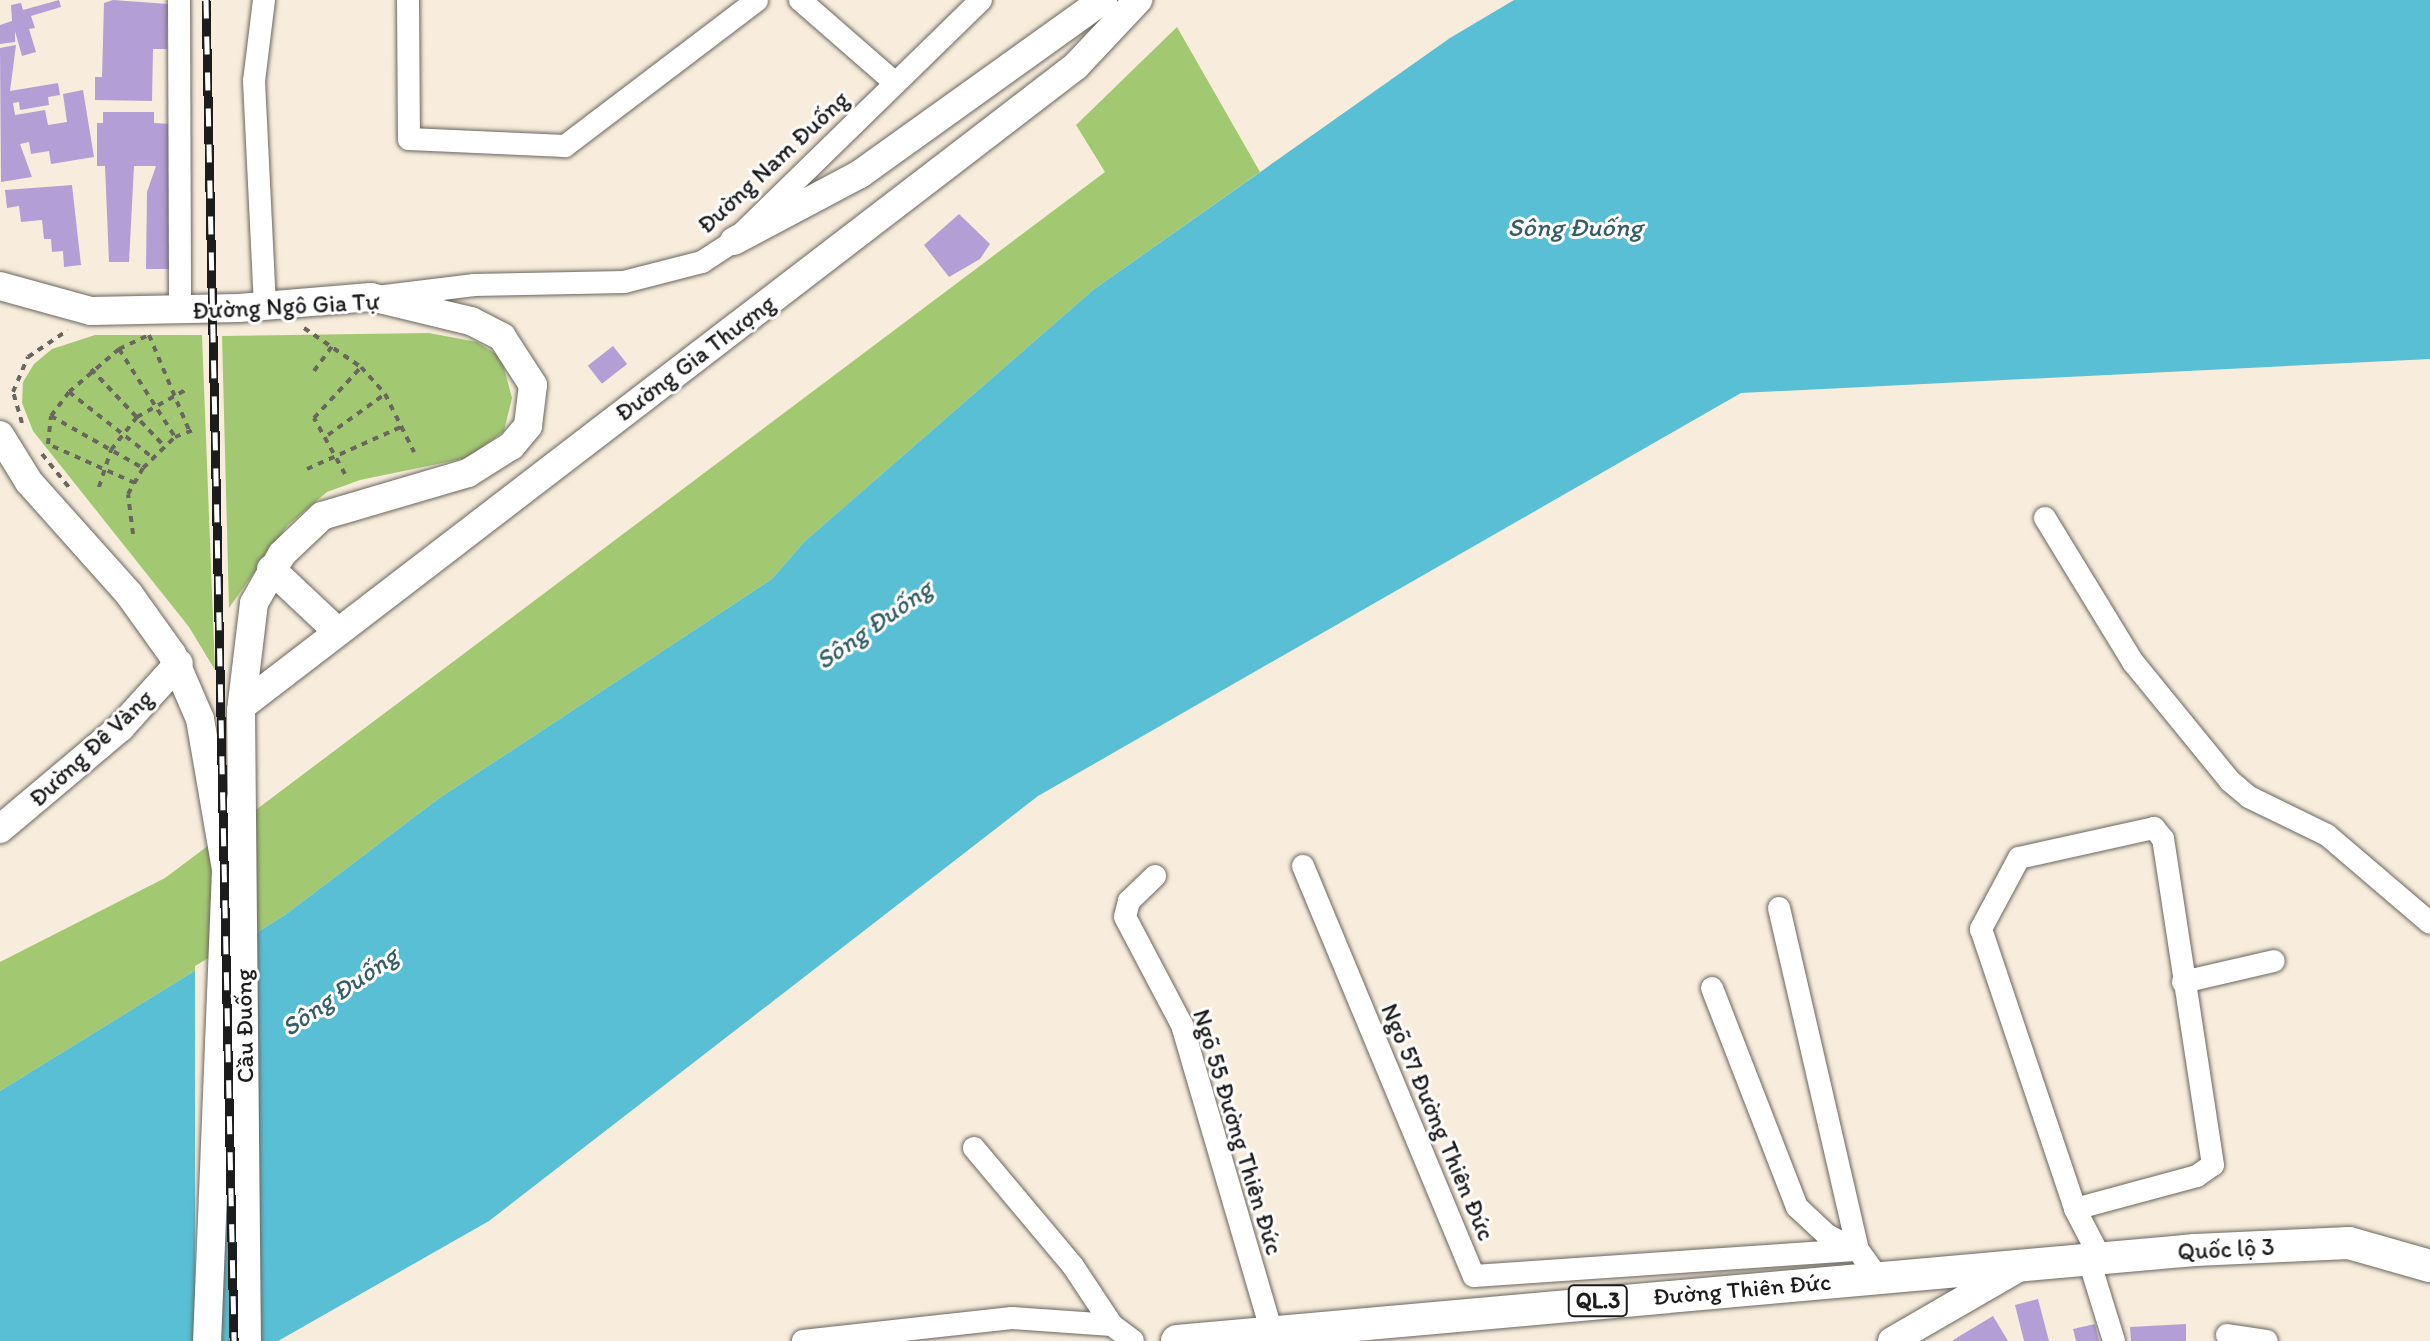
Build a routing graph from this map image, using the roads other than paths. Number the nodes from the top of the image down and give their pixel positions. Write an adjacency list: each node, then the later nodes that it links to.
1 (179, 0): 14 (street)
2 (264, 0): 13 (street)
3 (408, 0): 4 (street)
4 (757, 0)
5 (800, 0): 9 (street)
6 (981, 0): 9 (street, Đường Nam Đuống)
7 (1103, 0): 10 (main road)
8 (1138, 0): 18 (main road, Đường Gia Thượng)
9 (895, 83): 10 (street, Đường Nam Đuống)
10 (734, 241): 12 (street, Đường Nam Đuống)
11 (0, 286): 14 (main road, Đường Ngô Gia Tự)
12 (371, 297): 13 (main road, Đường Ngô Gia Tự); 17 (main road, Đường Ngô Gia Tự)
13 (265, 307): 14 (main road, Đường Ngô Gia Tự)
14 (171, 321)
15 (12, 432): 19 (main road)
16 (2045, 518): 25 (street)
17 (271, 569): 18 (main road); 20 (main road, Đường Ngô Gia Tự)
18 (338, 632): 20 (main road, Đường Gia Thượng)
19 (179, 663): 21 (main road, Đường Đê Vàng); 39 (main road, Cầu Đuống)
20 (241, 708): 40 (main road, Cầu Đuống)
21 (0, 829)
22 (1303, 866): 31 (street, Ngõ 57 Đường Thiên Đức)
23 (1155, 876): 37 (street, Ngõ 55 Đường Thiên Đức)
24 (1779, 908): 31 (street)
25 (2430, 923)
26 (2274, 961): 27 (street)
27 (2183, 982): 30 (street); 30 (street)
28 (1712, 988): 31 (street)
29 (974, 1148): 36 (street)
30 (2075, 1209): 32 (street)
31 (1858, 1250): 35 (street)
32 (2094, 1257): 33 (highway, Quốc lộ 3 / QL.3); 34 (highway, Quốc lộ 3 / QL.3); 45 (street)
33 (2430, 1266)
34 (2020, 1267): 35 (highway, Đường Thiên Đức / QL.3); 44 (main road)
35 (1878, 1278): 37 (highway, Đường Thiên Đức / QL.3)
36 (1112, 1325): 41 (street); 42 (street)
37 (1271, 1329): 43 (highway, Đường Thiên Đức / QL.3)
38 (2227, 1335): 46 (street)
39 (207, 1341)
40 (247, 1341)
41 (803, 1341)
42 (1133, 1341)
43 (1177, 1341)
44 (1892, 1341)
45 (2114, 1341)
46 (2267, 1341)

